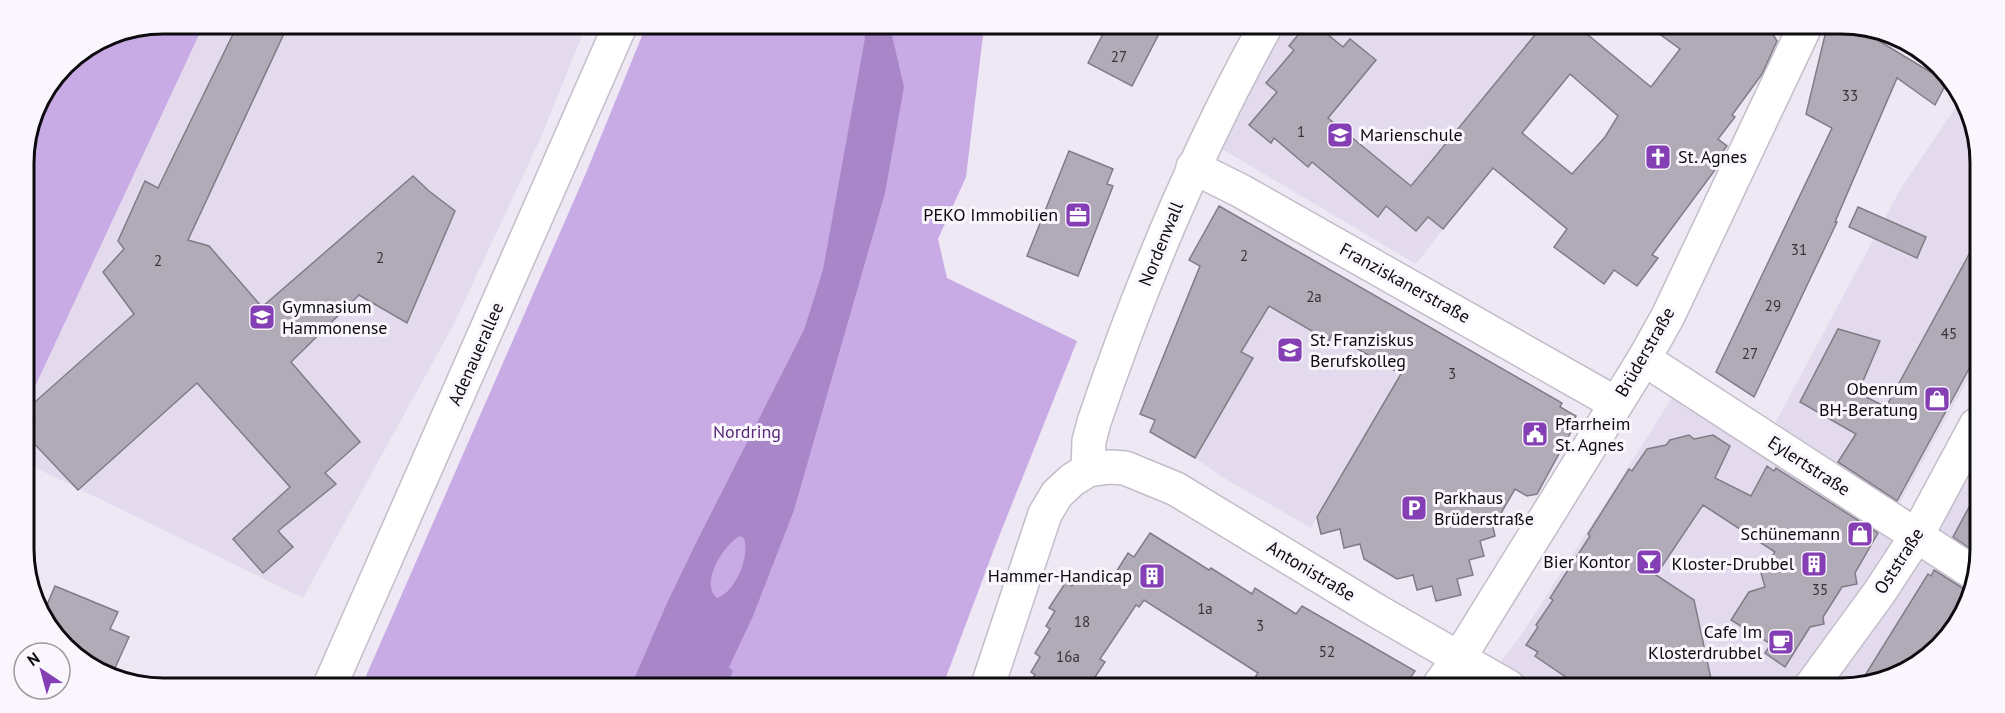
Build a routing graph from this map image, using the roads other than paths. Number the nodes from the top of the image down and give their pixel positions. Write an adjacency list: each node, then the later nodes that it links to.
1 (1261, 34): 4 (street, Nordenwall)
2 (1802, 34): 5 (street, Brüderstraße)
3 (616, 35): 12 (street, Adenauerallee)
4 (1193, 167): 6 (street, Franziskanerstraße); 8 (street, Nordenwall)
5 (1644, 360): 6 (street, Brüderstraße); 9 (street, Eylertstraße)
6 (1616, 403): 11 (street, Brüderstraße)
7 (1971, 434): 9 (street, Oststraße)
8 (1098, 468): 11 (street, Antonistraße); 13 (street)
9 (1917, 535): 10 (street, Eylertstraße); 16 (street, Oststraße)
10 (1969, 569)
11 (1459, 658): 14 (street, Brüderstraße); 15 (street, Antonistraße)
12 (333, 678)
13 (990, 678)
14 (1445, 678)
15 (1493, 678)
16 (1816, 678)

